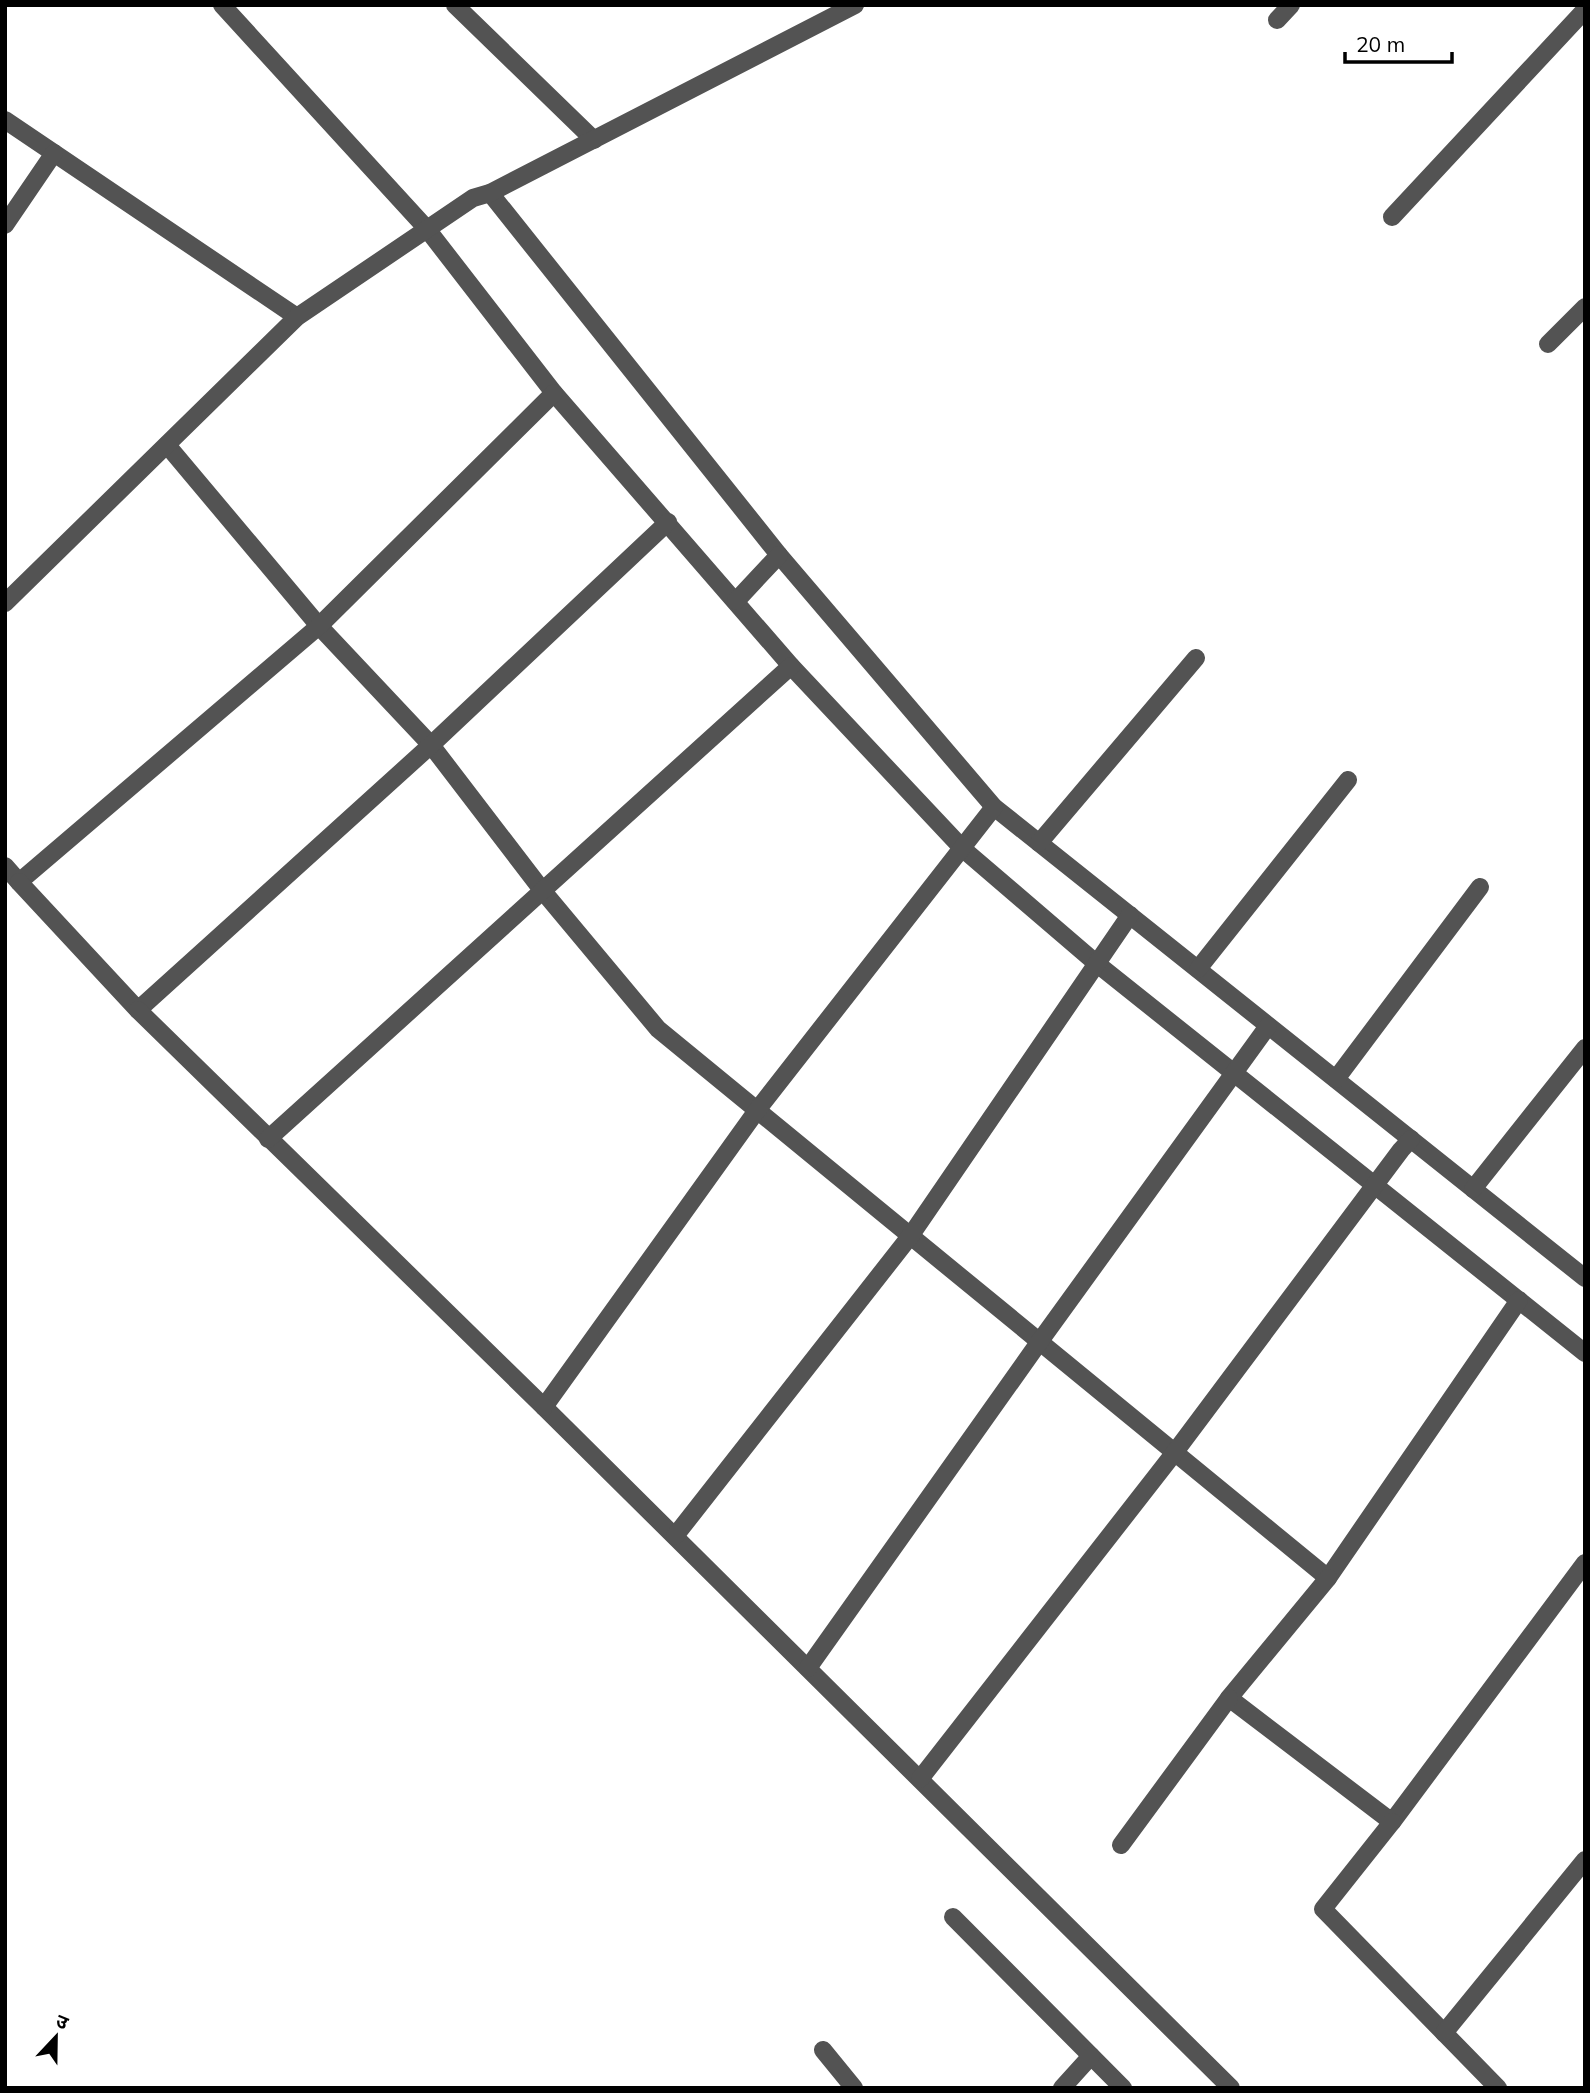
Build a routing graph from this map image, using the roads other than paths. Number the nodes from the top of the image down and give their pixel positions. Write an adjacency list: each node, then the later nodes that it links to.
1 (222, 5): 13 (street)
2 (455, 5): 8 (street)
3 (855, 5): 8 (street)
4 (1291, 5): 6 (street)
5 (1585, 10): 11 (street)
6 (1277, 20)
7 (5, 120): 9 (street)
8 (594, 140): 10 (street)
9 (54, 153): 12 (street); 15 (street)
10 (490, 193): 13 (street); 20 (street)
11 (1392, 217)
12 (5, 225)
13 (427, 229): 15 (street); 17 (street)
14 (1585, 307): 16 (street)
15 (297, 317): 18 (street)
16 (1548, 344)
17 (554, 393): 19 (street); 23 (street)
18 (167, 445): 22 (street); 23 (street)
19 (668, 522): 21 (street); 26 (street)
20 (773, 561): 21 (street); 28 (street)
21 (736, 601): 25 (street)
22 (5, 603)
23 (319, 626): 26 (street); 32 (street)
24 (1196, 658): 30 (street)
25 (791, 666): 29 (street); 34 (street)
26 (431, 745): 34 (street); 38 (street)
27 (1348, 780): 37 (street)
28 (988, 813): 29 (street); 30 (street)
29 (967, 842): 36 (street); 43 (street)
30 (1039, 843): 35 (street)
31 (5, 866): 32 (street)
32 (19, 881): 38 (street)
33 (1480, 887): 42 (street)
34 (542, 890): 43 (street); 44 (street)
35 (1125, 921): 36 (street); 37 (street)
36 (1096, 963): 41 (street); 48 (street)
37 (1198, 970): 39 (street)
38 (138, 1010): 44 (street)
39 (1264, 1031): 41 (street); 42 (street)
40 (1585, 1048): 47 (street)
41 (1239, 1064): 46 (street); 51 (street)
42 (1336, 1079): 45 (street)
43 (758, 1110): 48 (street); 53 (street)
44 (268, 1139): 53 (street)
45 (1406, 1144): 46 (street); 47 (street)
46 (1375, 1185): 50 (street); 54 (street)
47 (1473, 1189): 49 (street)
48 (911, 1235): 51 (street); 55 (street)
49 (1585, 1279)
50 (1519, 1300): 52 (street); 57 (street)
51 (1040, 1341): 54 (street); 58 (street)
52 (1585, 1353)
53 (544, 1406): 55 (street)
54 (1175, 1452): 57 (street); 60 (street)
55 (675, 1536): 58 (street)
56 (1585, 1563): 61 (street)
57 (1328, 1578): 59 (street)
58 (808, 1668): 60 (street)
59 (1230, 1698): 61 (street); 62 (street)
60 (920, 1779): 71 (street)
61 (1392, 1822): 65 (street)
62 (1121, 1845)
63 (1585, 1860): 65 (street)
64 (953, 1917): 67 (street)
65 (1444, 2033): 72 (street)
66 (823, 2050): 68 (street)
67 (1091, 2056): 69 (street); 70 (street)
68 (854, 2088)
69 (1062, 2088)
70 (1123, 2088)
71 (1231, 2088)
72 (1498, 2088)

